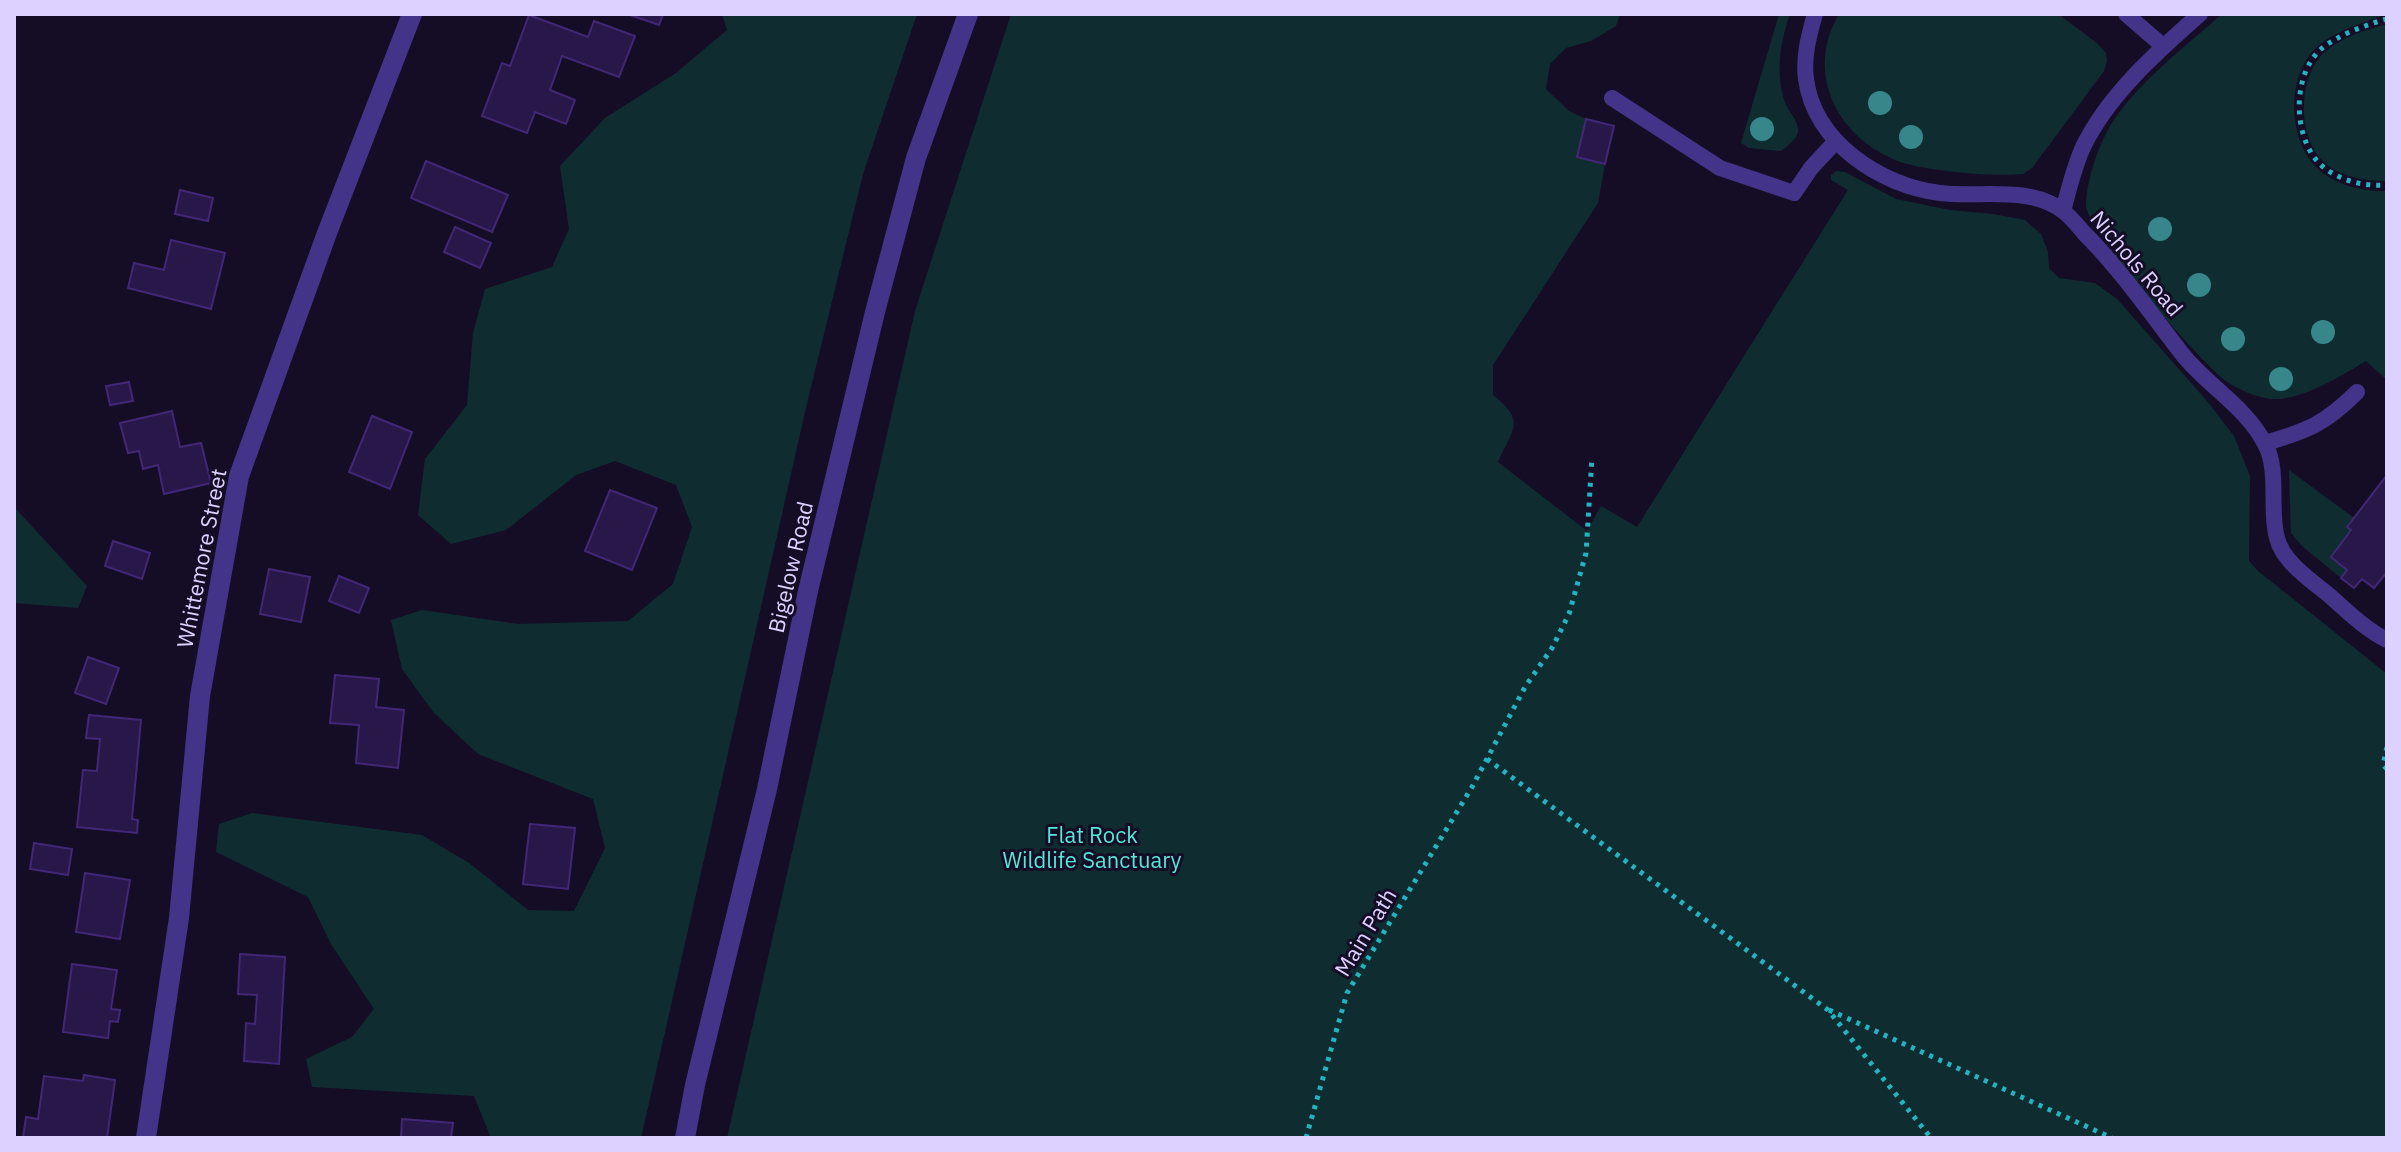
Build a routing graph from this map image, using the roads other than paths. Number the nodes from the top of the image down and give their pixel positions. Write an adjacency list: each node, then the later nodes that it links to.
1 (412, 14): 13 (street, Whittemore Street)
2 (968, 14): 14 (street, Bigelow Road)
3 (1815, 14): 8 (lane, Nichols Road)
4 (2126, 14): 6 (lane)
5 (2200, 14): 6 (lane)
6 (2163, 46): 9 (lane)
7 (1612, 98): 8 (lane)
8 (1836, 141): 9 (lane, Nichols Road)
9 (2063, 211): 11 (lane, Nichols Road)
10 (2357, 392): 11 (lane)
11 (2265, 443): 12 (lane)
12 (2387, 640)
13 (146, 1138)
14 (685, 1138)

